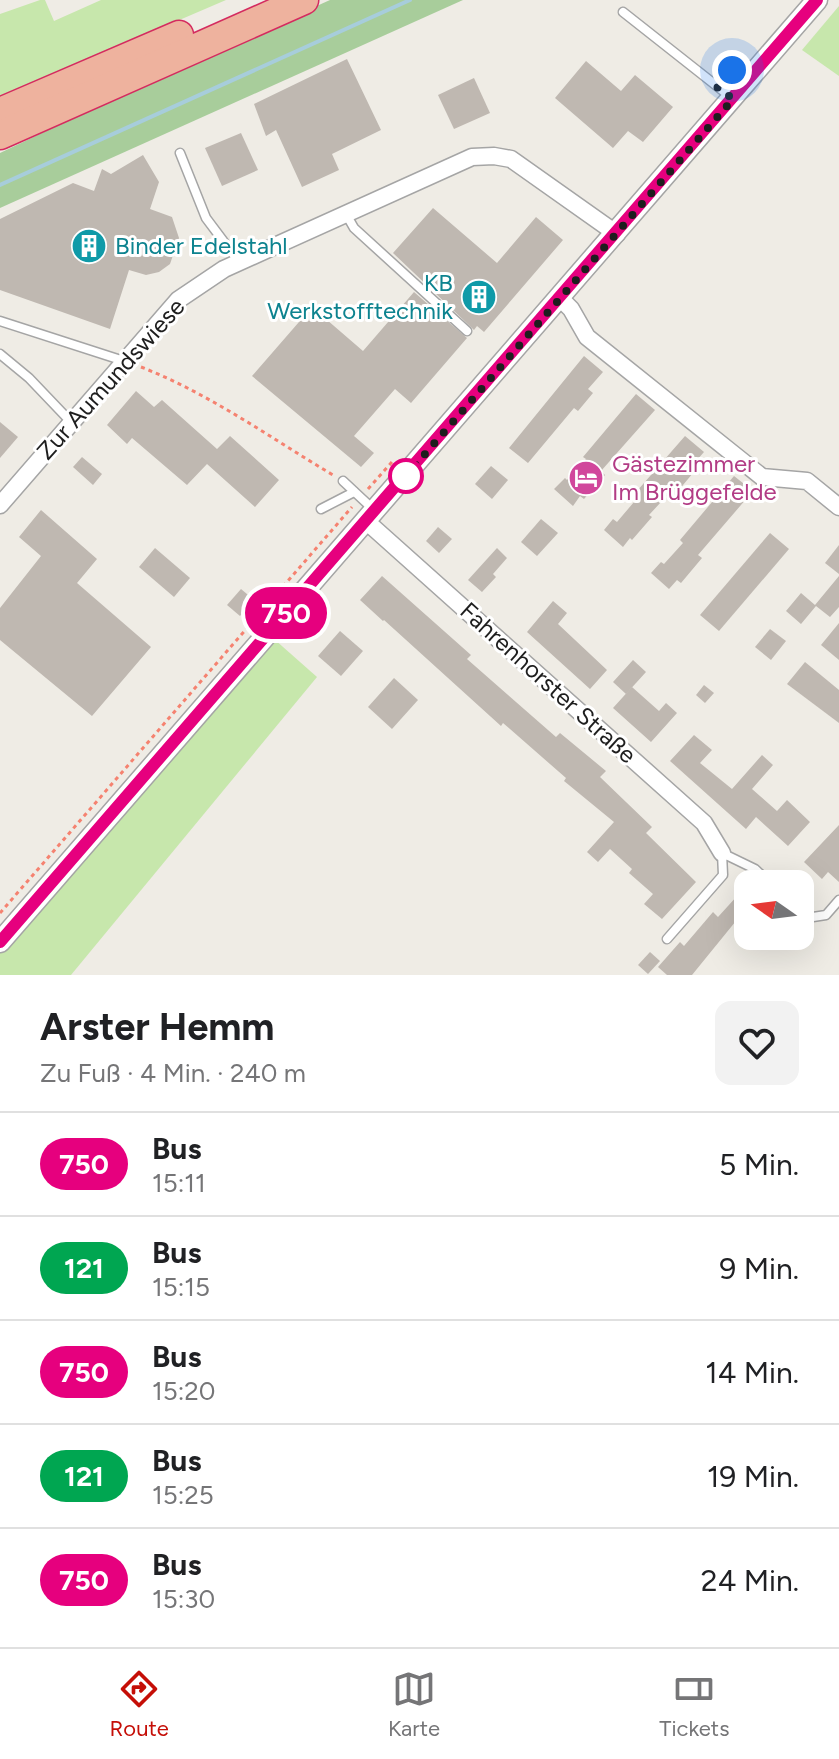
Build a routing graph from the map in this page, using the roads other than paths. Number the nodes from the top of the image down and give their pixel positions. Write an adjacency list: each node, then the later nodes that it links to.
1 (258, 0): 6 (highway)
2 (304, 0): 7 (highway)
3 (817, 0): 5 (street)
4 (623, 12): 5 (lane)
5 (733, 99): 10 (street)
6 (0, 112)
7 (0, 135)
8 (180, 153): 11 (lane)
9 (345, 213): 10 (street, Zur Aumundswiese); 11 (street, Zur Aumundswiese); 14 (lane)
10 (617, 234): 12 (street)
11 (239, 262): 16 (street, Zur Aumundswiese)
12 (560, 298): 20 (street); 21 (street)
13 (0, 321): 16 (lane)
14 (467, 331)
15 (0, 354): 17 (lane)
16 (124, 361): 17 (street, Zur Aumundswiese)
17 (71, 422): 19 (street, Zur Aumundswiese)
18 (343, 481): 20 (lane)
19 (0, 505)
20 (364, 505): 22 (lane); 23 (street, Fahrenhorster Straße); 28 (street)
21 (839, 507)
22 (321, 509)
23 (722, 853): 24 (lane); 27 (lane)
24 (756, 870)
25 (839, 900): 26 (lane)
26 (814, 917)
27 (667, 939)
28 (0, 942)

